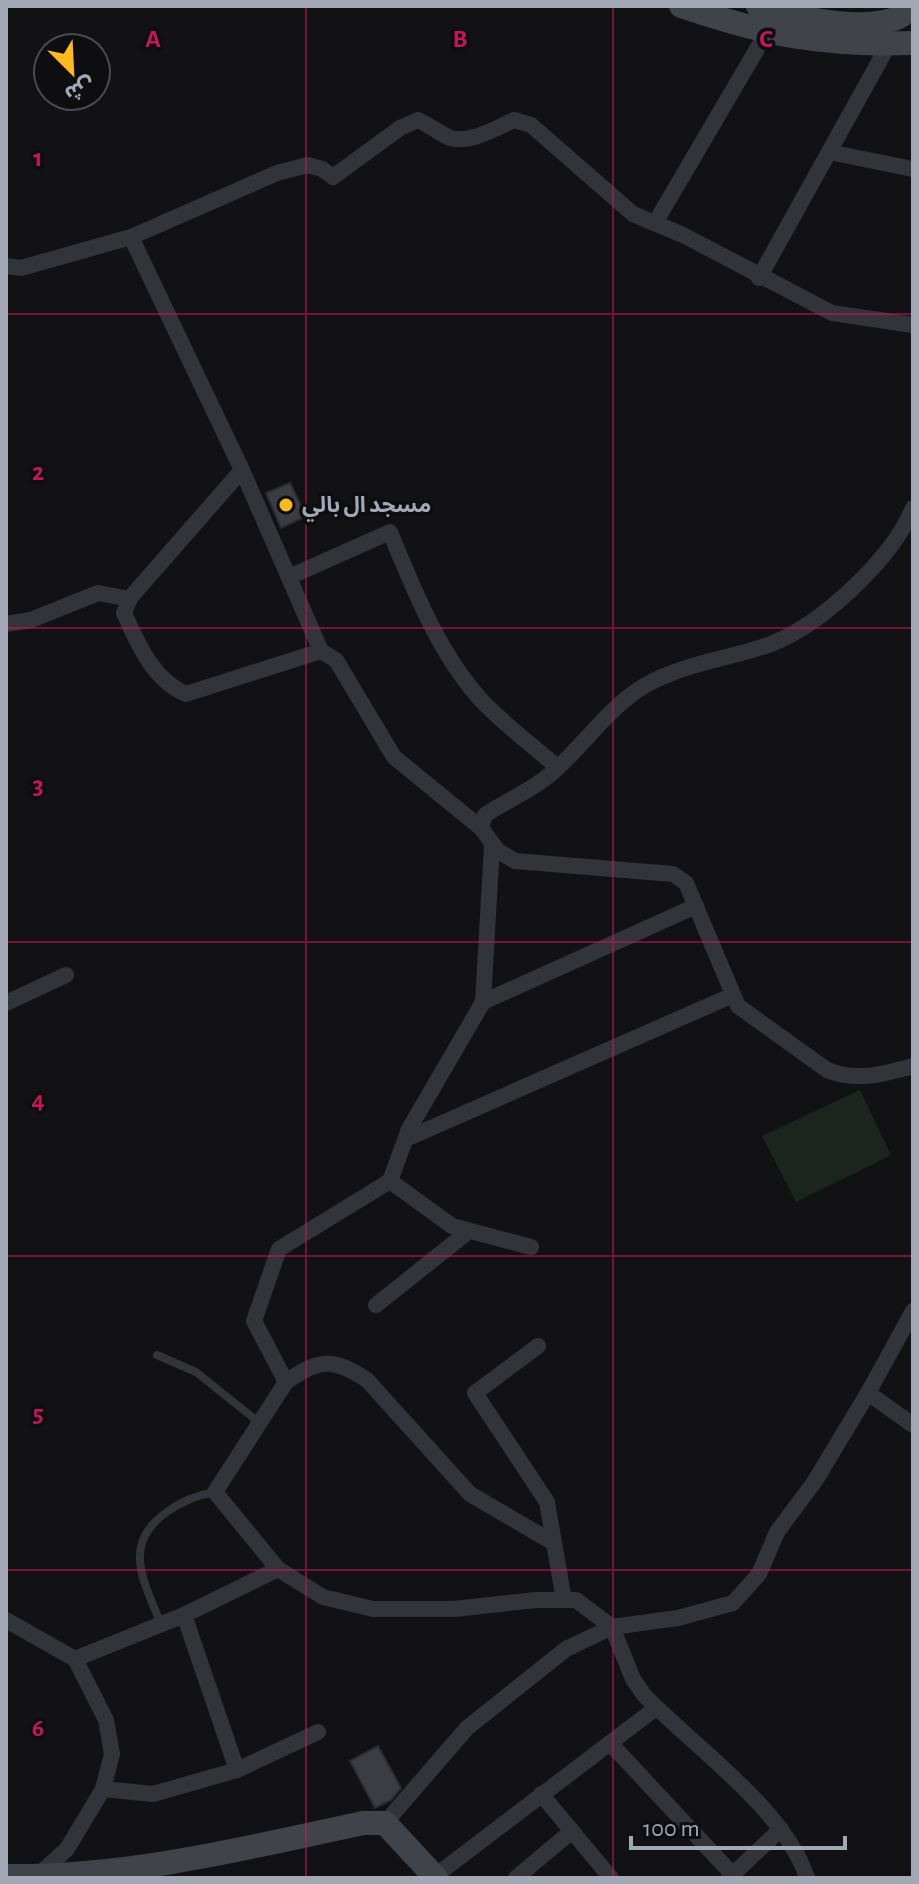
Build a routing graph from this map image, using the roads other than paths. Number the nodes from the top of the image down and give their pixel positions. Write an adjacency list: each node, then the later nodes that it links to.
1 (681, 6): 4 (main road)
2 (758, 6): 3 (main road)
3 (911, 6)
4 (767, 32): 5 (main road); 8 (street)
5 (901, 43): 6 (street)
6 (829, 152): 7 (street); 11 (street)
7 (913, 169)
8 (655, 223): 9 (street); 11 (street)
9 (131, 237): 10 (street); 13 (street)
10 (6, 266)
11 (759, 278): 12 (street)
12 (913, 325)
13 (242, 470): 15 (street); 16 (street)
14 (913, 508): 19 (street)
15 (289, 577): 18 (street); 19 (street)
16 (130, 599): 17 (street); 18 (street)
17 (6, 624)
18 (321, 651): 20 (street)
19 (557, 767): 20 (street)
20 (481, 828): 21 (street)
21 (492, 846): 22 (street); 25 (street)
22 (696, 906): 24 (street); 25 (street)
23 (66, 975): 26 (street)
24 (733, 995): 27 (street); 28 (street)
25 (483, 1002): 28 (street)
26 (6, 1003)
27 (913, 1066)
28 (406, 1139): 29 (street)
29 (390, 1181): 30 (street); 36 (street)
30 (469, 1231): 31 (street); 32 (street)
31 (531, 1247)
32 (376, 1305)
33 (913, 1311): 37 (street)
34 (538, 1346): 41 (street)
35 (157, 1355): 38 (lane)
36 (286, 1382): 38 (street); 41 (street)
37 (868, 1393): 39 (street); 47 (street)
38 (262, 1424): 40 (street)
39 (913, 1425)
40 (215, 1492): 42 (street); 46 (lane)
41 (554, 1543): 43 (street)
42 (278, 1569): 43 (street); 44 (street)
43 (564, 1600): 47 (street)
44 (184, 1615): 46 (street); 52 (street)
45 (6, 1620): 48 (street)
46 (161, 1625): 48 (street)
47 (612, 1627): 49 (street); 55 (street)
48 (75, 1659): 53 (street)
49 (656, 1708): 51 (street); 56 (street)
50 (318, 1732): 52 (street)
51 (610, 1743): 54 (street); 61 (street)
52 (237, 1770): 53 (street)
53 (103, 1789): 62 (street)
54 (541, 1794): 57 (street); 60 (street)
55 (385, 1823): 58 (main road); 60 (main road)
56 (781, 1829): 61 (street); 65 (street)
57 (572, 1831): 63 (street); 64 (street)
58 (132, 1872): 62 (main road)
59 (6, 1876): 62 (main road)
60 (429, 1876)
61 (731, 1876)
62 (36, 1877)
63 (516, 1878)
64 (611, 1878)
65 (807, 1878)

